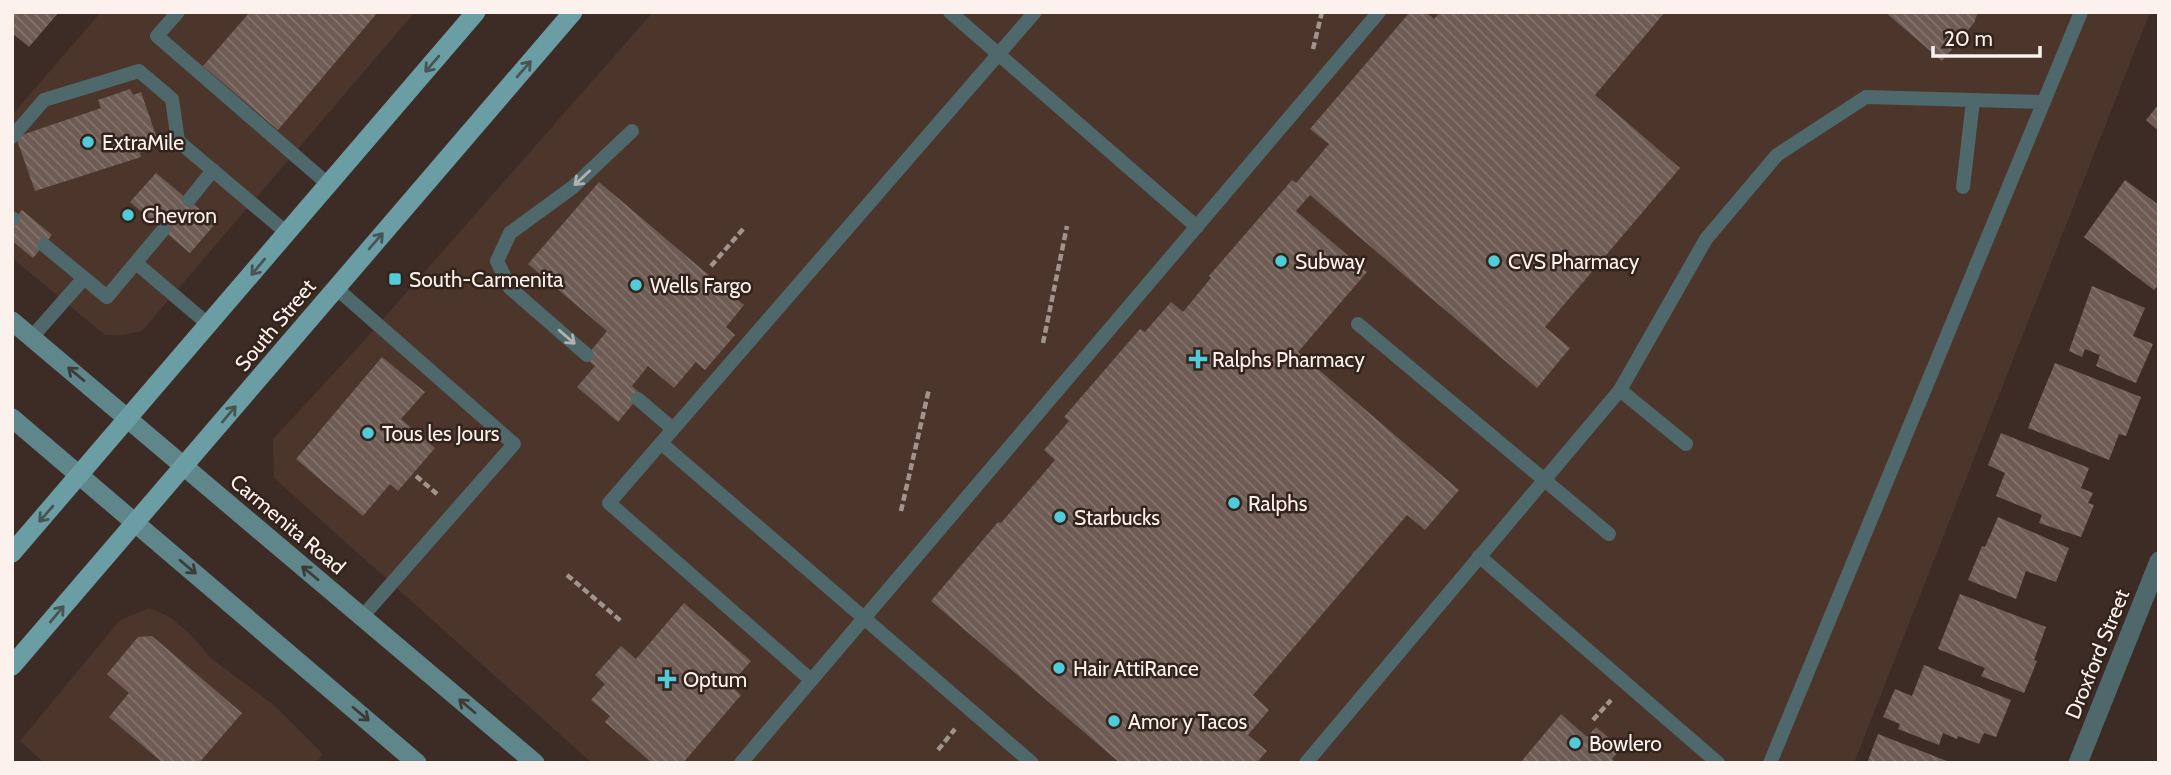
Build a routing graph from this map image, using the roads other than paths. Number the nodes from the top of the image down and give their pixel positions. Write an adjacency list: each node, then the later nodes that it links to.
1 (178, 12): 14 (lane)
2 (476, 12): 14 (main road, one-way to 14)
3 (573, 12): 23 (main road, South Street, one-way to 3)
4 (950, 12): 8 (lane)
5 (1035, 12): 8 (lane)
6 (1379, 12): 17 (lane)
7 (2081, 12): 10 (lane)
8 (998, 54): 17 (lane); 33 (lane)
9 (1973, 101): 10 (lane); 15 (lane); 29 (lane)
10 (2044, 102): 54 (lane)
11 (632, 131): 28 (lane, one-way to 28)
12 (12, 137): 13 (lane)
13 (213, 170): 16 (lane); 19 (lane)
14 (329, 185): 19 (main road)
15 (1963, 187)
16 (189, 200)
17 (1197, 227): 45 (lane)
18 (163, 230): 21 (lane)
19 (287, 233): 26 (main road, one-way to 26)
20 (44, 245): 22 (lane)
21 (136, 263): 22 (lane); 26 (lane)
22 (84, 278): 27 (lane)
23 (337, 288): 36 (main road, South Street, one-way to 23); 44 (lane)
24 (12, 321): 27 (main road, Carmenita Road)
25 (1358, 324): 38 (lane)
26 (209, 325): 32 (main road)
27 (32, 337): 32 (main road, Carmenita Road, one-way to 27)
28 (587, 355)
29 (1620, 390): 35 (lane); 38 (lane)
30 (638, 398): 33 (lane)
31 (12, 418): 37 (main road)
32 (128, 419): 36 (main road, Carmenita Road); 37 (main road)
33 (673, 429): 34 (lane)
34 (661, 443): 45 (lane); 47 (lane)
35 (1686, 444)
36 (184, 467): 39 (main road, South Street); 44 (main road, Carmenita Road, one-way to 36)
37 (80, 475): 39 (main road); 41 (main road, one-way to 41)
38 (1544, 480): 40 (lane); 42 (lane)
39 (135, 523): 46 (main road, South Street, one-way to 39); 48 (main road, one-way to 48)
40 (1609, 534)
41 (12, 553)
42 (1479, 556): 52 (lane); 53 (lane)
43 (2159, 561): 55 (street, Droxford Street)
44 (362, 617): 49 (main road, Carmenita Road, one-way to 44)
45 (864, 618): 47 (lane); 51 (lane)
46 (12, 666)
47 (811, 680): 50 (lane)
48 (418, 763)
49 (535, 763)
50 (741, 763)
51 (1032, 763)
52 (1306, 763)
53 (1718, 763)
54 (1770, 763)
55 (2078, 763)

